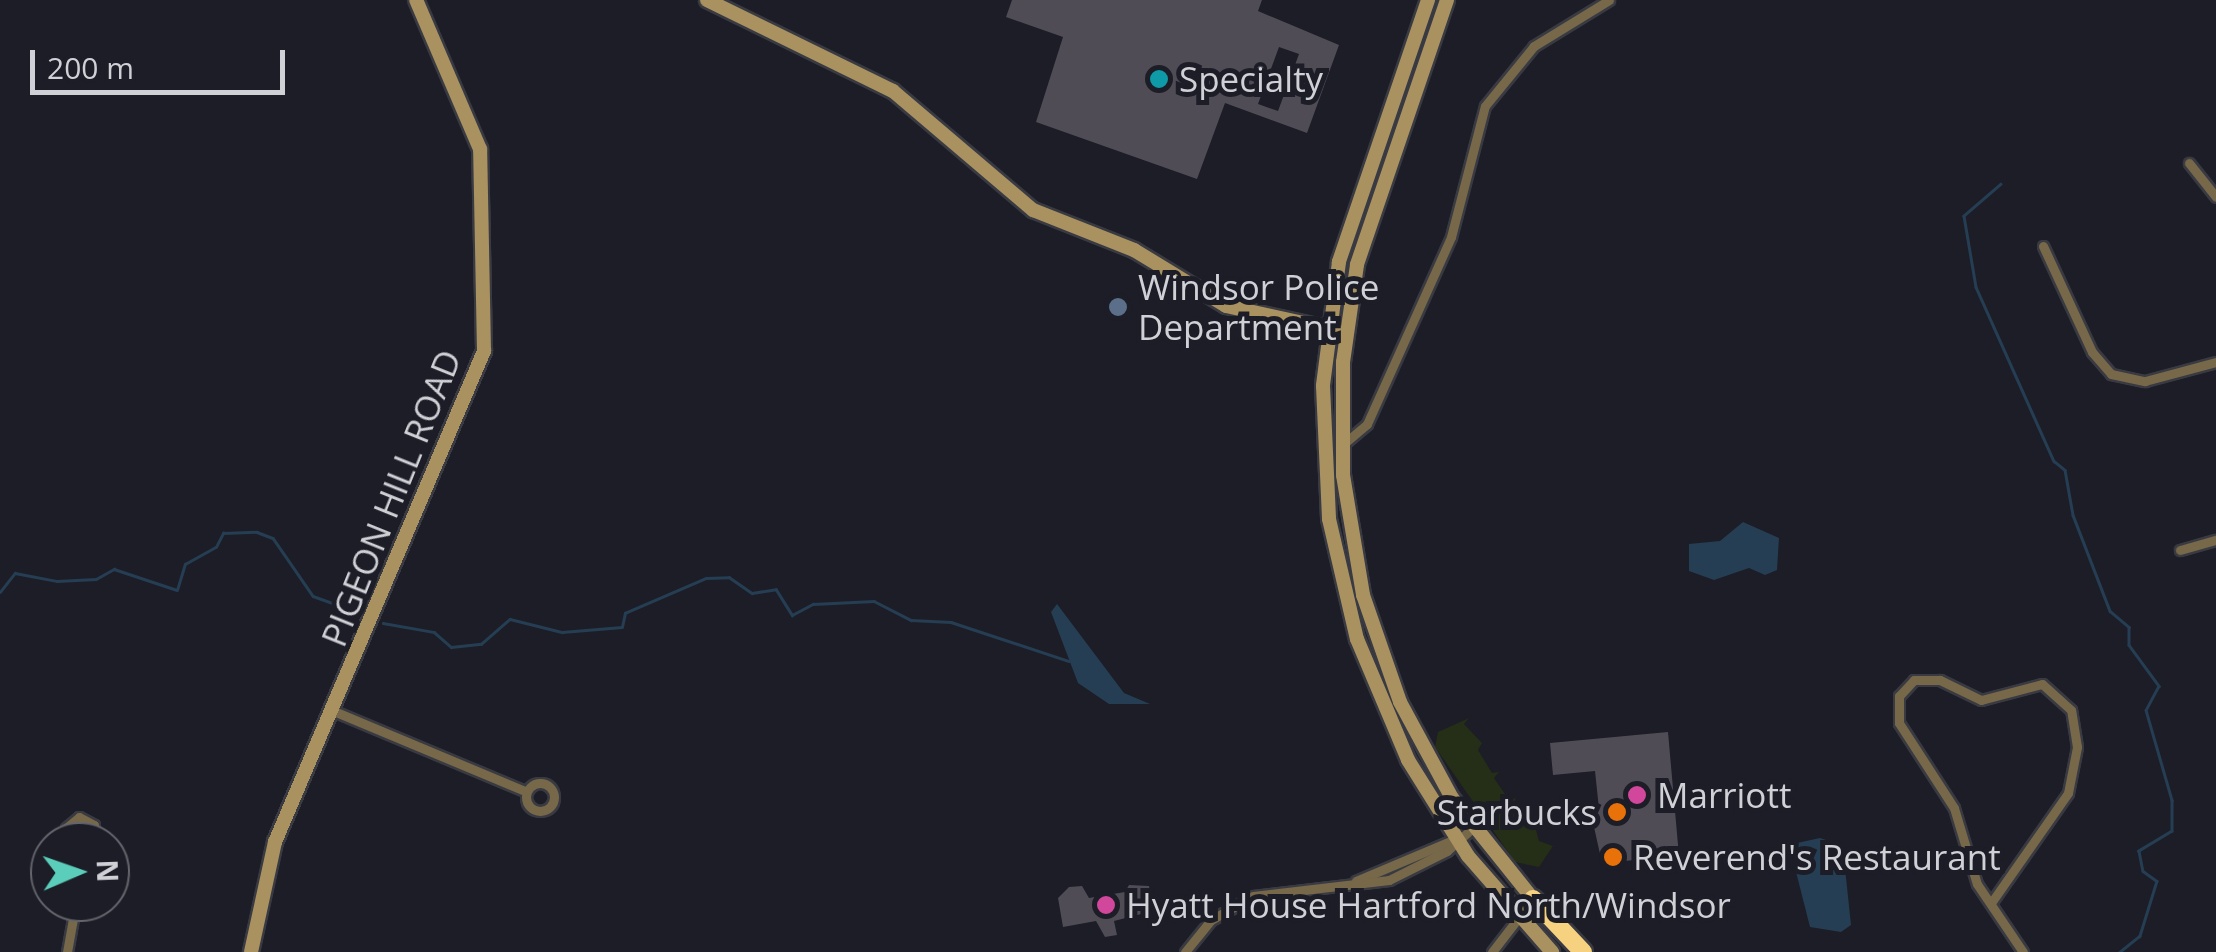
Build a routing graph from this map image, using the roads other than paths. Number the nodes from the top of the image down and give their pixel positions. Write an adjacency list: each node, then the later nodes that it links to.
1 (416, 0): 19 (main road, PIGEON HILL ROAD)
2 (707, 0): 9 (main road)
3 (1428, 0): 9 (main road)
4 (1447, 0): 10 (main road)
5 (1609, 0): 12 (street)
6 (2189, 164): 7 (street)
7 (2216, 197)
8 (2043, 246): 11 (street)
9 (1328, 329): 10 (main road); 16 (main road)
10 (1346, 331): 12 (main road)
11 (2216, 362)
12 (1341, 446): 15 (main road)
13 (2216, 540): 14 (street)
14 (2180, 550)
15 (1354, 552): 16 (main road); 17 (main road)
16 (1336, 555): 18 (main road)
17 (1378, 645): 18 (main road); 21 (main road)
18 (1361, 653): 22 (main road)
19 (336, 712): 20 (street); 28 (main road, PIGEON HILL ROAD)
20 (527, 792)
21 (1474, 828): 22 (street); 23 (main road)
22 (1455, 839): 25 (main road); 29 (street)
23 (1533, 899): 25 (street); 32 (highway)
24 (1992, 903): 24 (street); 33 (street)
25 (1519, 918): 30 (street); 31 (main road)
26 (72, 922): 27 (street)
27 (67, 952)
28 (251, 952)
29 (1185, 952)
30 (1492, 952)
31 (1552, 952)
32 (1583, 952)
33 (2023, 952)

